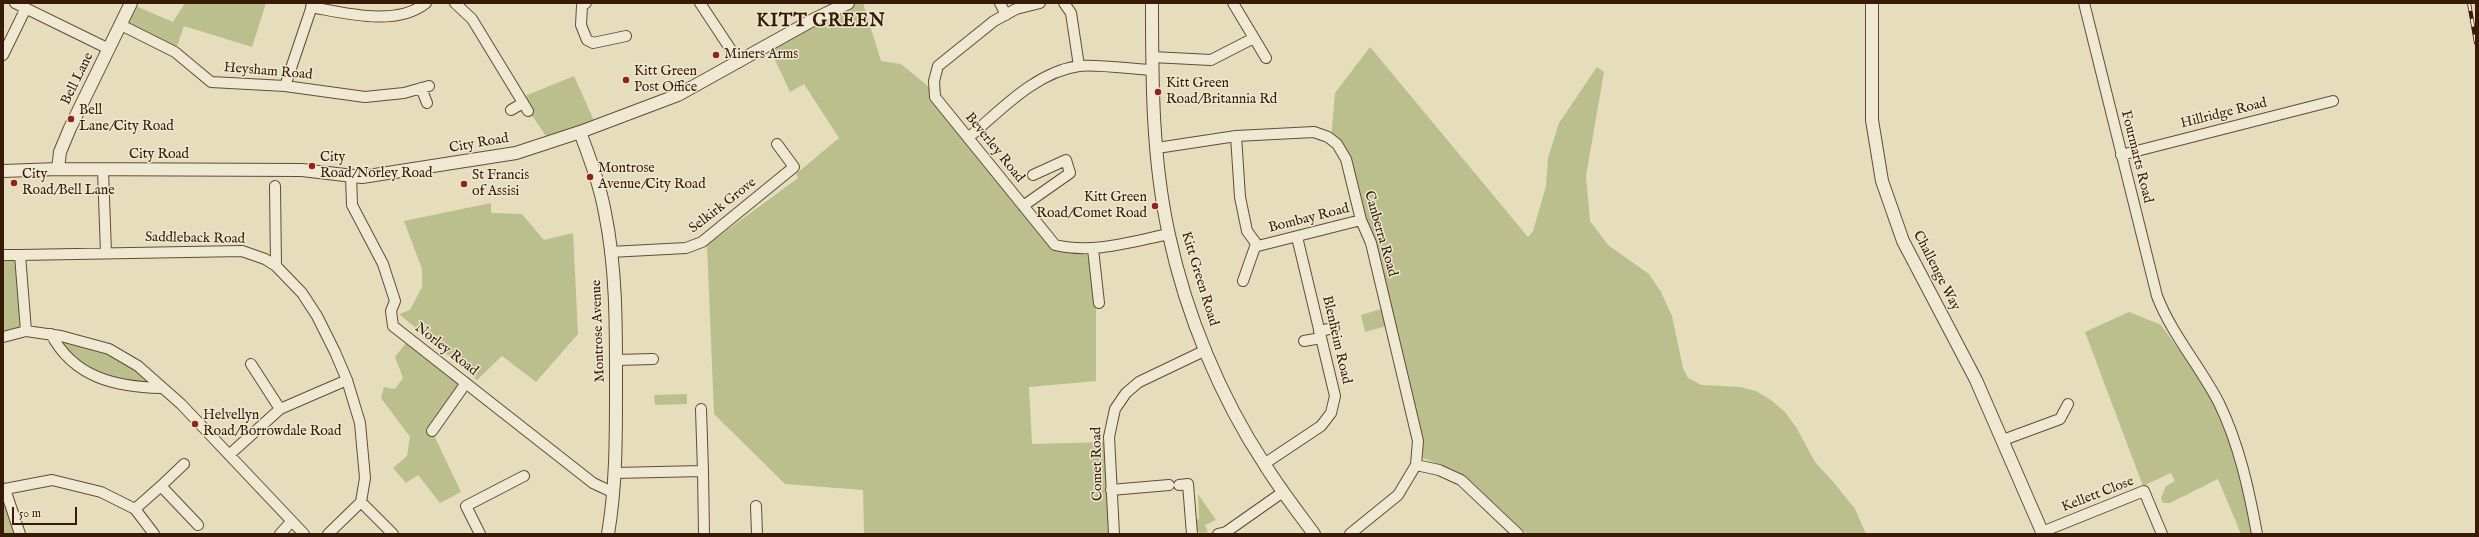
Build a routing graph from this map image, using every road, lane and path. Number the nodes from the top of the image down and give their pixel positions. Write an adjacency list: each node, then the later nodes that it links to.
1 (15, 3): 16 (street)
2 (131, 3): 18 (street, Bell Lane)
3 (426, 3): 15 (street)
4 (455, 3): 31 (street)
5 (586, 3): 19 (street)
6 (700, 3): 25 (street)
7 (848, 3): 25 (street, City Road)
8 (1000, 3): 17 (street)
9 (1040, 3): 17 (street, Beverley Road)
10 (1064, 3): 26 (street)
11 (1152, 3): 23 (street, Kitt Green Road)
12 (1233, 3): 20 (street)
13 (1872, 3): 74 (street, Challenge Way)
14 (2084, 3): 37 (street, Fourmarts Road)
15 (312, 5): 28 (street)
16 (26, 8): 21 (street); 22 (street)
17 (1006, 15): 34 (street, Beverley Road)
18 (121, 25): 21 (street, Bell Lane); 28 (street, Heysham Road)
19 (626, 36)
20 (1254, 38): 23 (street); 24 (street)
21 (109, 49): 38 (street, Bell Lane)
22 (3, 55)
23 (1152, 56): 27 (street, Kitt Green Road)
24 (1266, 58)
25 (739, 62): 32 (street, City Road)
26 (1079, 66): 27 (street); 34 (street)
27 (1152, 70): 36 (street, Kitt Green Road)
28 (285, 86): 30 (street, Heysham Road)
29 (2333, 101): 37 (street, Hillridge Road)
30 (427, 103)
31 (511, 110)
32 (580, 132): 41 (street, City Road); 50 (street, Montrose Avenue)
33 (1236, 136): 36 (street, Canberra Road); 45 (street, Canberra Road); 48 (street, Bombay Road)
34 (968, 138): 44 (street, Beverley Road)
35 (777, 144): 50 (street, Selkirk Grove)
36 (1157, 148): 46 (street, Kitt Green Road)
37 (2121, 155): 109 (street, Fourmarts Road)
38 (58, 169): 39 (street, City Road); 40 (street, City Road)
39 (103, 170): 41 (street, City Road); 51 (street)
40 (3, 172)
41 (351, 175): 68 (street, Norley Road)
42 (1033, 175): 44 (street)
43 (275, 186): 54 (street)
44 (1023, 206): 49 (street, Beverley Road)
45 (1361, 220): 47 (street, Bombay Road); 78 (street, Canberra Road)
46 (1169, 234): 49 (street, Beverley Road); 63 (street, Kitt Green Road)
47 (1297, 237): 48 (street, Bombay Road); 60 (street, Blenheim Road)
48 (1256, 244): 55 (street)
49 (1093, 249): 56 (street)
50 (610, 252): 65 (street, Montrose Avenue)
51 (106, 253): 53 (street, Saddleback Road); 54 (street, Saddleback Road)
52 (3, 255): 53 (street, Saddleback Road)
53 (20, 255): 58 (street)
54 (276, 266): 67 (street, Saddleback Road)
55 (1243, 281)
56 (1099, 303)
57 (1334, 328): 60 (street)
58 (26, 331): 59 (street); 61 (street)
59 (51, 334): 69 (street); 69 (street)
60 (1320, 334): 62 (street); 77 (street, Blenheim Road)
61 (3, 337)
62 (1304, 341)
63 (1206, 350): 77 (street, Kitt Green Road); 83 (street, Comet Road)
64 (653, 359): 65 (street)
65 (616, 360): 80 (street, Montrose Avenue)
66 (251, 364): 71 (street)
67 (347, 380): 71 (street); 86 (street, Saddleback Road)
68 (466, 383): 73 (street); 84 (street, Norley Road)
69 (162, 388): 75 (street)
70 (2068, 404): 74 (street)
71 (280, 409): 75 (street)
72 (701, 409): 79 (street)
73 (432, 431)
74 (2003, 440): 91 (street, Challenge Way)
75 (228, 455): 89 (street)
76 (184, 464): 82 (street)
77 (1264, 464): 85 (street, Kitt Green Road)
78 (1416, 466): 106 (street, Canberra Road); 107 (street)
79 (703, 471): 80 (street); 100 (street)
80 (614, 473): 84 (street, Montrose Avenue)
81 (524, 476): 98 (street)
82 (161, 486): 88 (street); 90 (street)
83 (1112, 490): 102 (street, Comet Road); 103 (street)
84 (612, 492): 99 (street, Montrose Avenue)
85 (1283, 492): 104 (street); 105 (street, Kitt Green Road)
86 (361, 502): 96 (street); 97 (street)
87 (756, 506): 101 (street)
88 (135, 509): 92 (street); 93 (street)
89 (291, 522): 94 (street); 95 (street)
90 (198, 525)
91 (2043, 533): 108 (street, Kellett Close)
92 (20, 534)
93 (154, 534)
94 (280, 534)
95 (304, 534)
96 (328, 534)
97 (393, 534)
98 (480, 534)
99 (608, 534)
100 (704, 534)
101 (757, 534)
102 (1114, 534)
103 (1192, 534)
104 (1218, 534)
105 (1314, 534)
106 (1350, 534)
107 (1518, 534)
108 (2162, 534)
109 (2257, 534)

